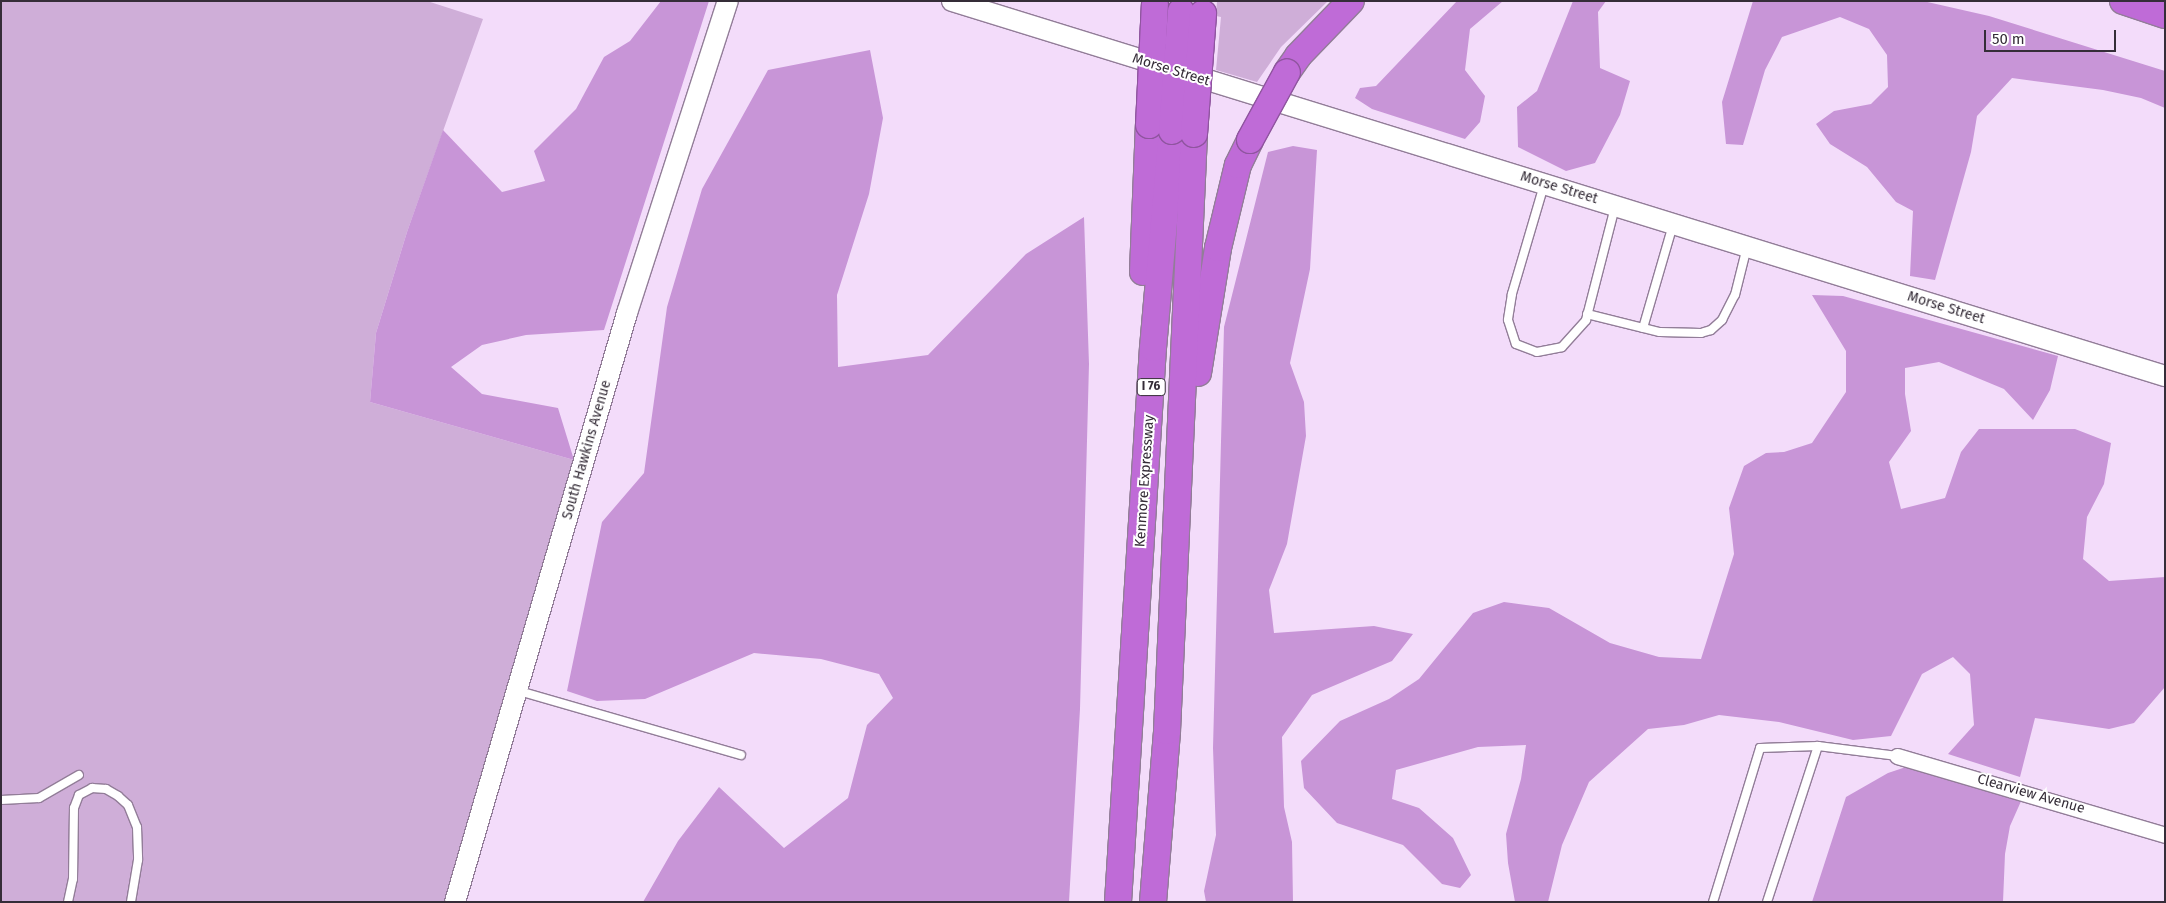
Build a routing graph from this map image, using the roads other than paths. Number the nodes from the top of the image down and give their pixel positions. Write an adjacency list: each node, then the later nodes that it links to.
1 (728, 1): 17 (street, South Hawkins Avenue)
2 (952, 1): 9 (street, Morse Street)
3 (1351, 1): 16 (highway, bridge)
4 (2123, 1): 7 (highway)
5 (1155, 2): 8 (highway, bridge)
6 (1192, 7): 8 (highway, bridge)
7 (2165, 16)
8 (1172, 130): 16 (highway); 27 (highway)
9 (1545, 183): 10 (street, Morse Street); 13 (lane)
10 (1616, 205): 11 (street, Morse Street); 13 (lane)
11 (1674, 223): 12 (street, Morse Street); 14 (lane)
12 (1747, 246): 14 (lane); 15 (street, Morse Street)
13 (1588, 314): 14 (lane)
14 (1643, 328)
15 (2165, 376)
16 (1177, 499): 28 (highway)
17 (519, 691): 19 (lane); 26 (street, South Hawkins Avenue)
18 (1818, 746): 20 (lane); 29 (lane); 30 (lane)
19 (741, 755)
20 (1897, 756): 23 (street, Clearview Avenue)
21 (79, 775): 22 (lane)
22 (1, 800)
23 (2165, 835)
24 (68, 902): 25 (lane)
25 (131, 902)
26 (455, 902)
27 (1118, 902)
28 (1153, 902)
29 (1712, 902)
30 (1767, 902)

